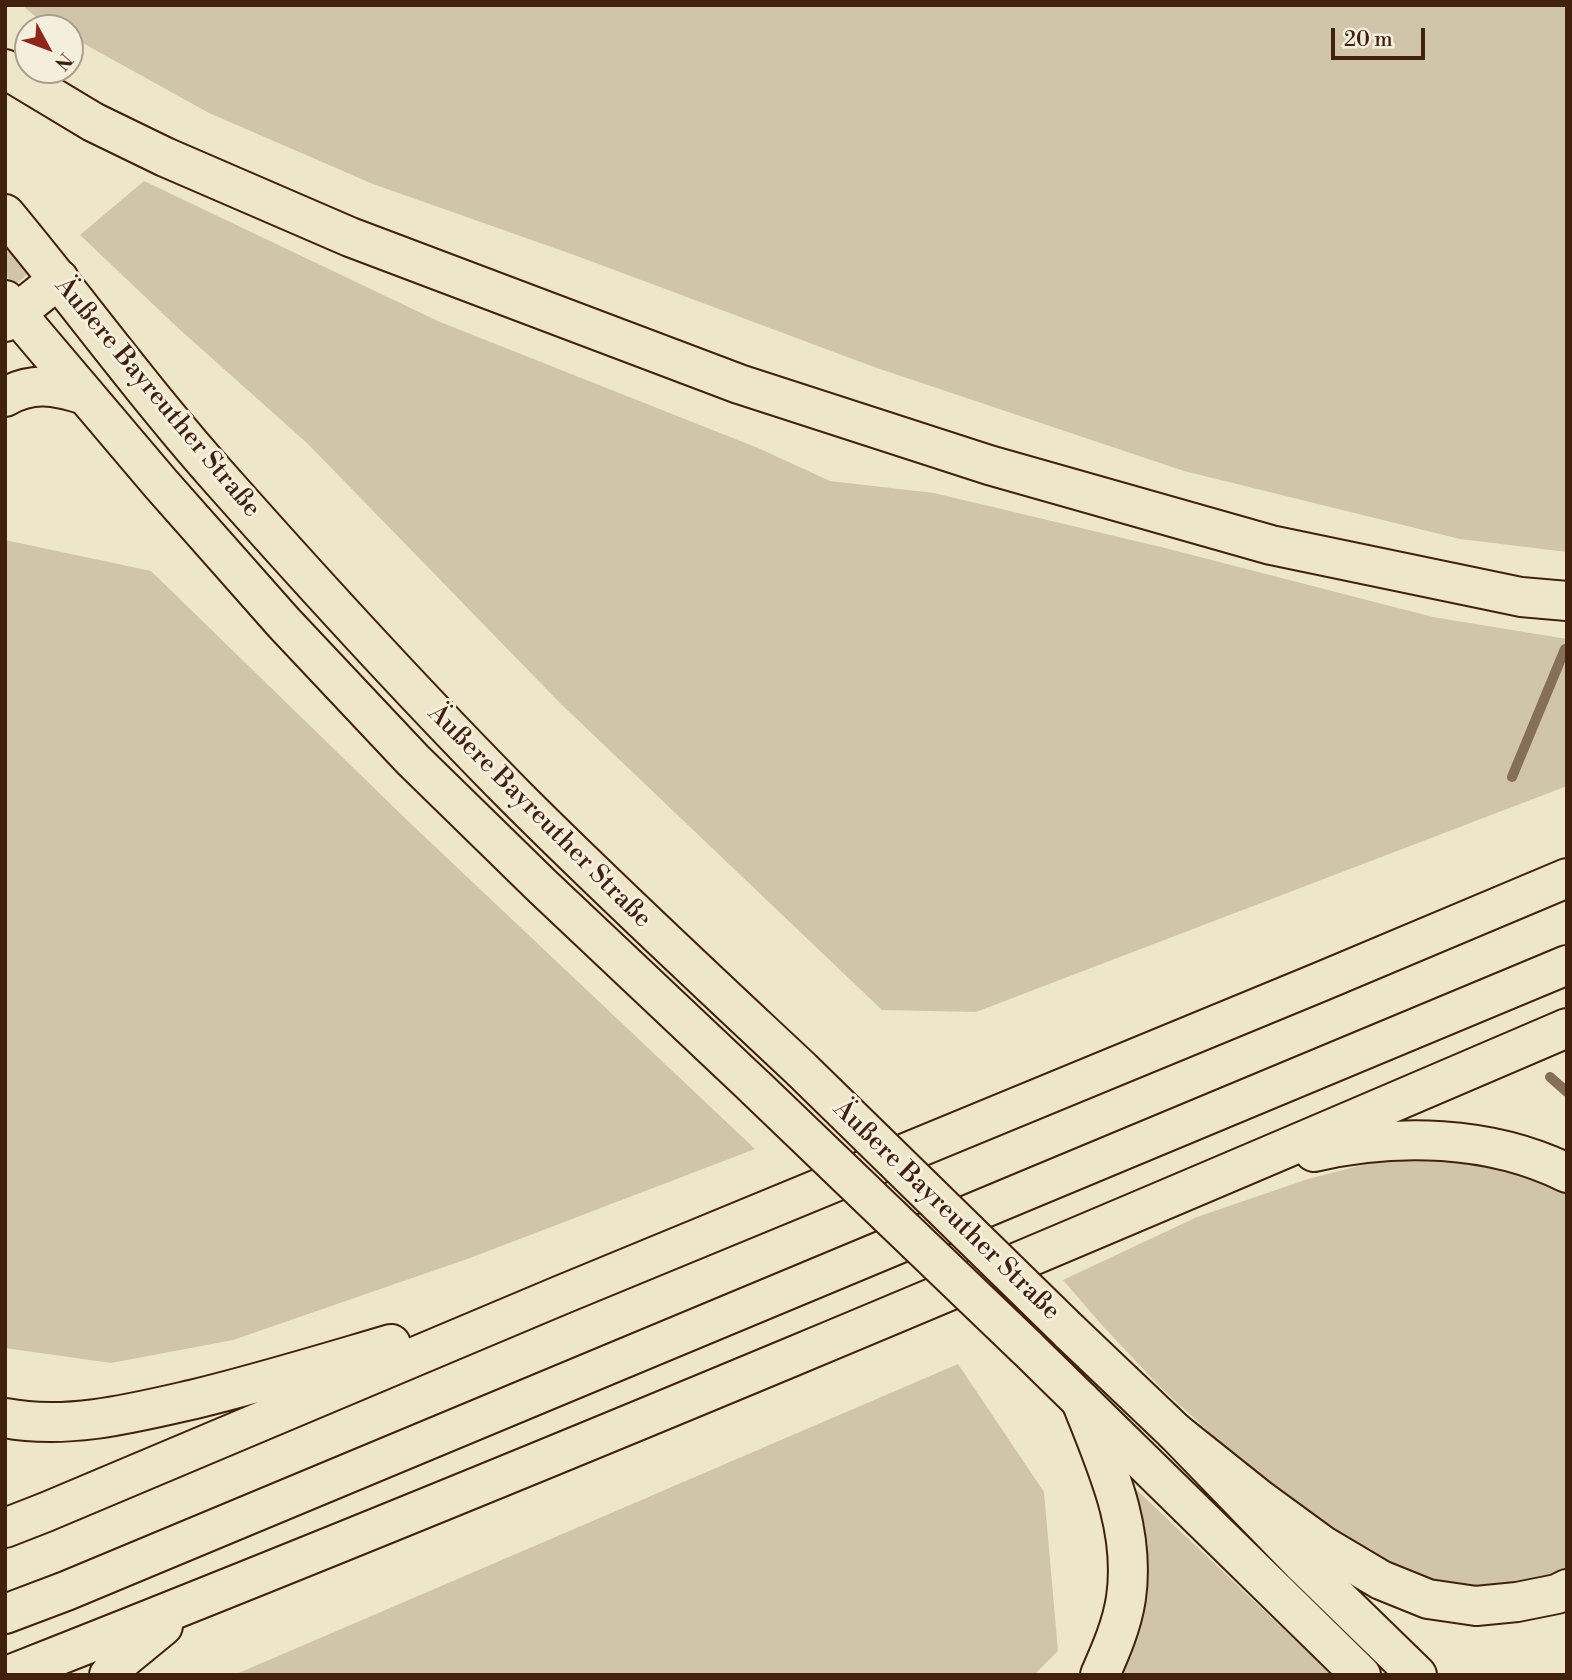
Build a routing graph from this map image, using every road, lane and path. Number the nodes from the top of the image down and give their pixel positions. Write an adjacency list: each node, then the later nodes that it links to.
1 (5, 69): 7 (main road)
2 (5, 214): 3 (main road, Äußere Bayreuther Straße)
3 (59, 279): 4 (main road); 16 (main road, Äußere Bayreuther Straße, bridge)
4 (9, 312): 5 (main road)
5 (85, 395): 6 (main road); 14 (main road, bridge)
6 (5, 397)
7 (1567, 601)
8 (1567, 878): 13 (main road)
9 (1567, 965): 20 (main road)
10 (1567, 1028): 11 (main road)
11 (1234, 1171): 12 (main road); 19 (main road)
12 (1567, 1173)
13 (561, 1295): 15 (main road); 17 (main road)
14 (1081, 1402): 23 (main road); 24 (main road)
15 (5, 1418)
16 (1175, 1432): 18 (main road); 25 (main road)
17 (5, 1528)
18 (1567, 1589)
19 (199, 1600): 21 (main road); 22 (main road)
20 (5, 1614)
21 (9, 1675)
22 (109, 1675)
23 (1100, 1675)
24 (1361, 1675)
25 (1417, 1675)

